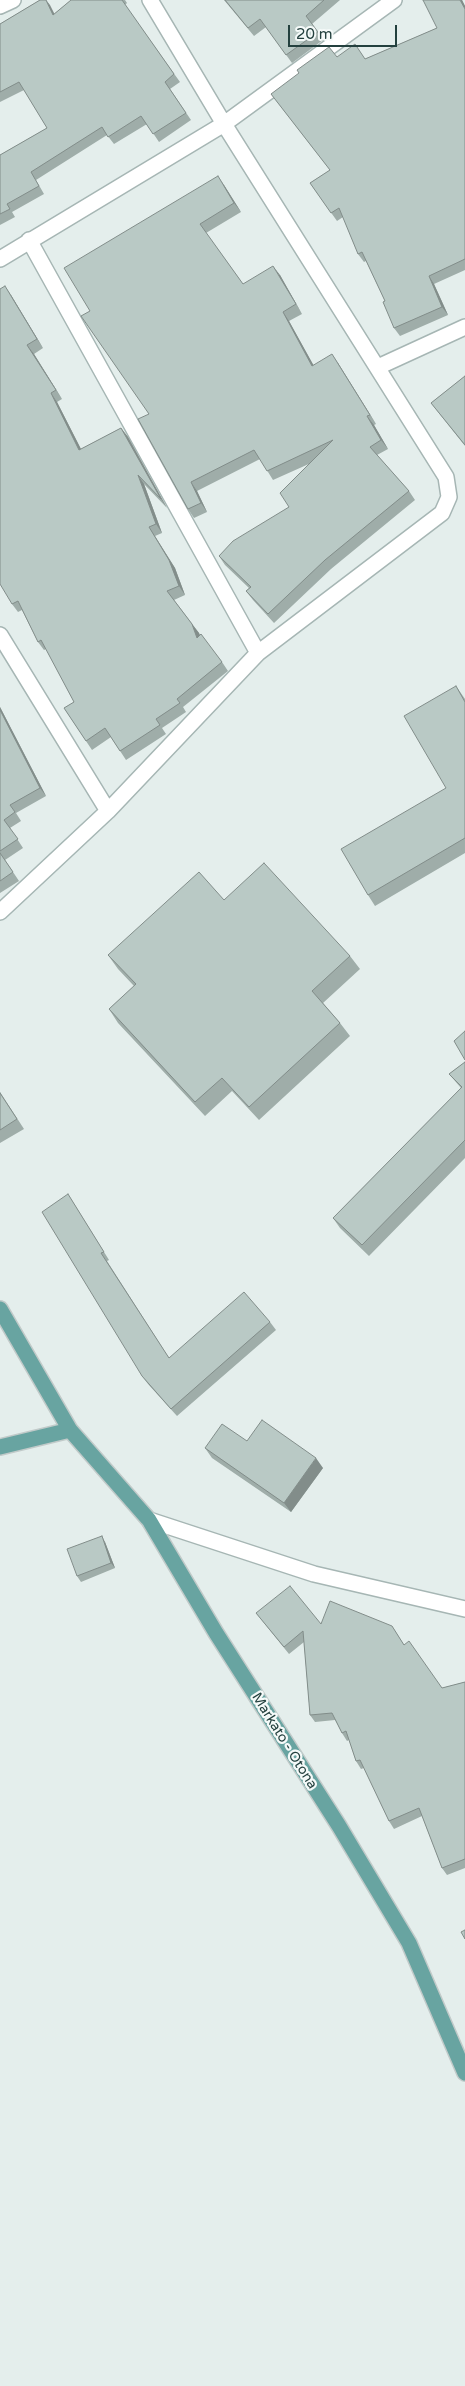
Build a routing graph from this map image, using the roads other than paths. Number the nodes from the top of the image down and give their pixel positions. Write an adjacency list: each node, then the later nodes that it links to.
1 (13, 0): 4 (street)
2 (150, 0): 5 (street)
3 (394, 0): 5 (street)
4 (0, 6)
5 (224, 124): 6 (street); 9 (street)
6 (29, 240): 7 (street); 11 (street)
7 (0, 259)
8 (465, 327): 9 (street)
9 (378, 367): 11 (street)
10 (0, 635): 12 (street)
11 (258, 653): 12 (street)
12 (108, 812): 13 (street)
13 (0, 912)
14 (0, 1309): 15 (main road, Markato - Otona)
15 (70, 1430): 16 (main road); 17 (main road, Markato - Otona)
16 (0, 1447)
17 (149, 1520): 18 (street); 19 (main road, Markato - Otona)
18 (465, 1609)
19 (465, 2073)

